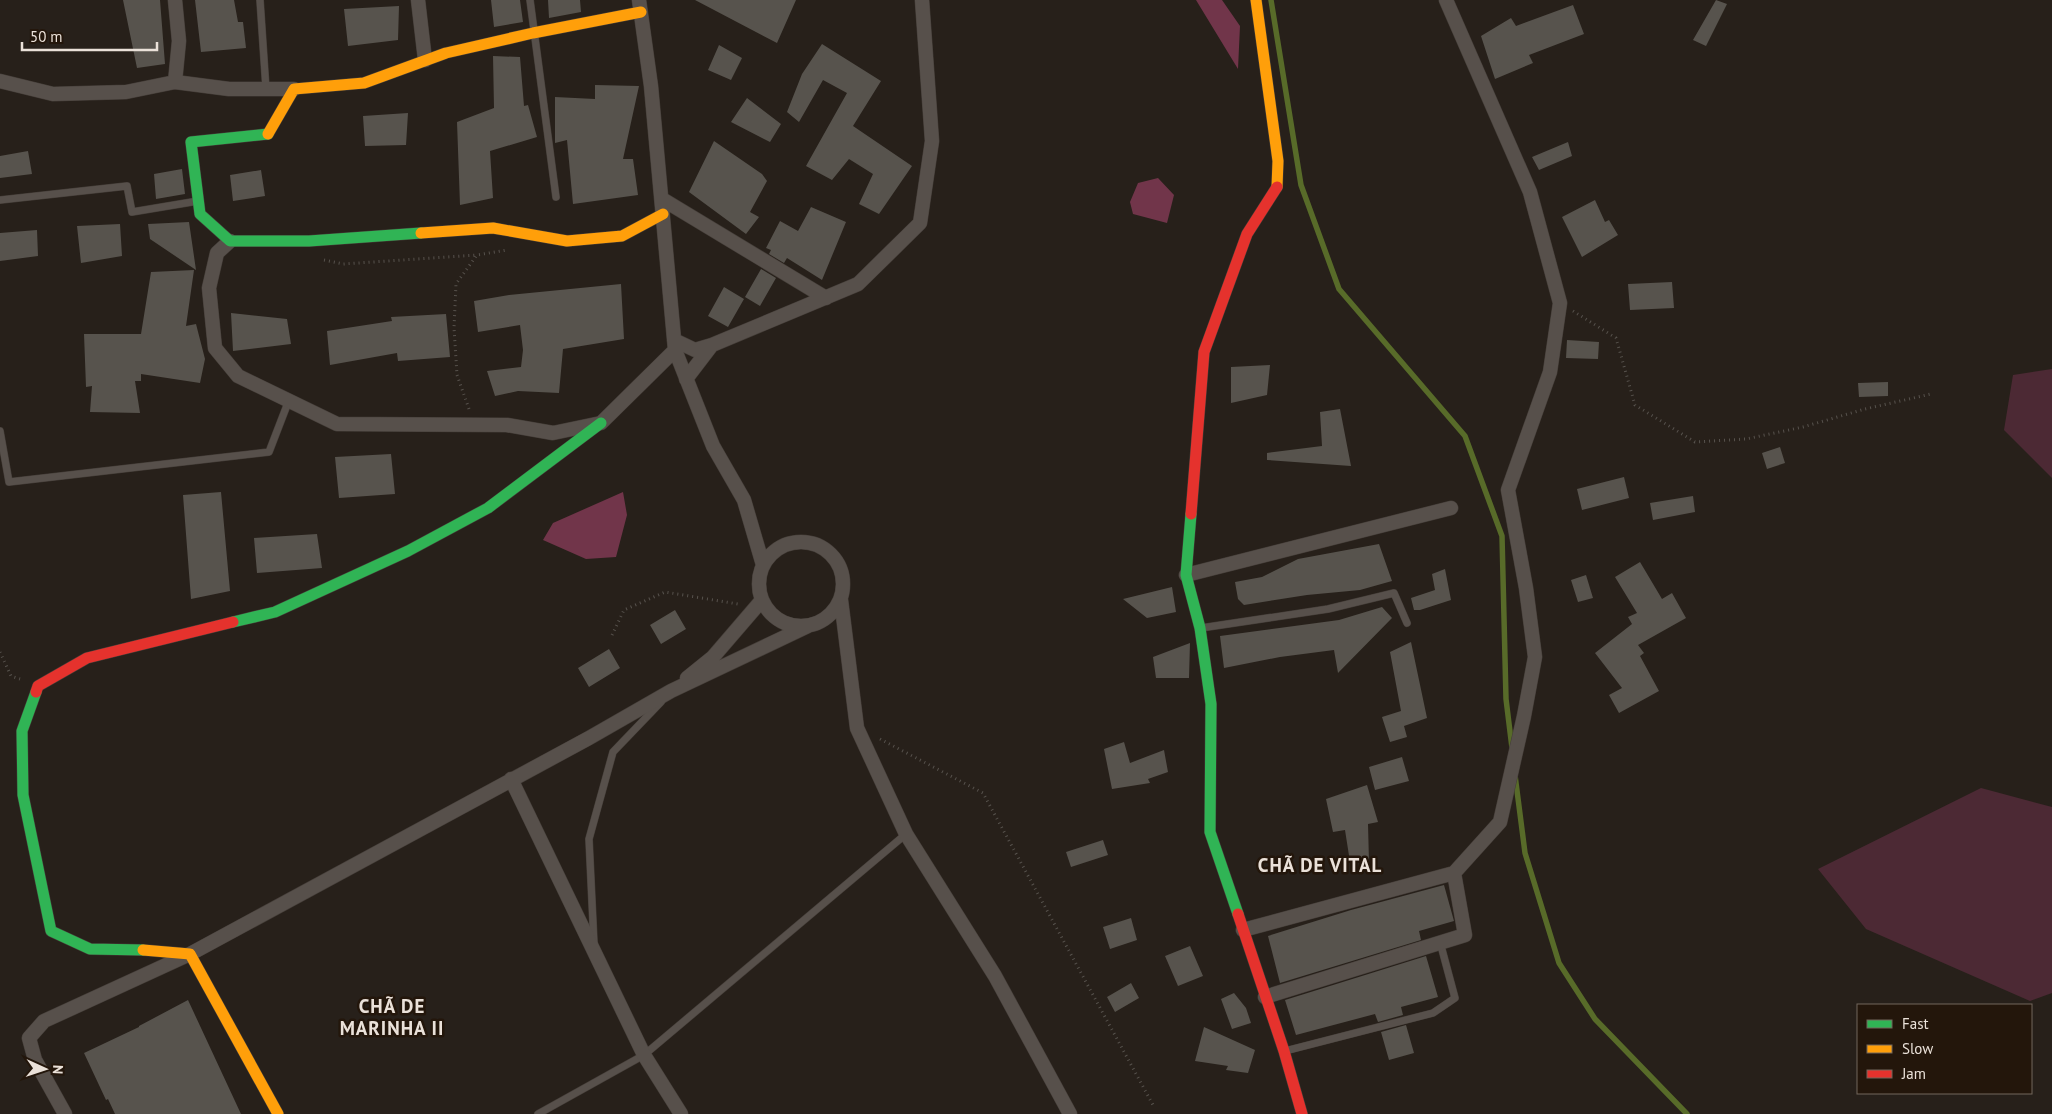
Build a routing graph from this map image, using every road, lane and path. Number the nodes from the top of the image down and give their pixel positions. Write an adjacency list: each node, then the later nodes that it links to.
1 (175, 0): 12 (street)
2 (260, 0): 13 (lane)
3 (418, 0): 10 (street)
4 (530, 0): 9 (lane)
5 (922, 0): 22 (street)
6 (1256, 0): 34 (street)
7 (1446, 0): 23 (street)
8 (640, 6): 9 (street); 16 (street)
9 (533, 33): 10 (street); 15 (lane)
10 (425, 60): 14 (street)
11 (0, 81): 12 (street)
12 (174, 82): 13 (street)
13 (266, 89): 14 (street)
14 (294, 89): 18 (street)
15 (556, 197)
16 (662, 198): 19 (street); 22 (street)
17 (0, 200): 18 (lane)
18 (198, 201): 20 (street)
19 (663, 214): 20 (street); 24 (street)
20 (230, 241): 28 (street)
21 (513, 250): 30 (path)
22 (826, 298): 25 (street)
23 (1560, 303): 27 (path); 47 (street)
24 (675, 345): 25 (street); 26 (street); 29 (street)
25 (712, 345): 26 (street)
26 (686, 379): 33 (street)
27 (1931, 394)
28 (289, 400): 30 (street); 31 (lane)
29 (601, 423): 30 (street); 42 (street)
30 (483, 425)
31 (0, 431)
32 (1451, 508): 34 (street)
33 (764, 565): 35 (street); 36 (street)
34 (1186, 575): 39 (street)
35 (841, 600): 38 (street); 44 (street)
36 (759, 604): 38 (street); 40 (path); 43 (street)
37 (1407, 623): 39 (lane)
38 (808, 626): 43 (street)
39 (1200, 628): 48 (street)
40 (612, 635)
41 (0, 652): 42 (path)
42 (38, 686): 51 (street)
43 (671, 691): 45 (street); 50 (lane)
44 (857, 728): 46 (street); 55 (path)
45 (511, 780): 50 (street); 51 (street)
46 (906, 834): 54 (lane); 60 (street)
47 (1454, 873): 48 (street); 49 (street)
48 (1243, 930): 52 (street)
49 (1440, 942): 52 (street); 53 (lane)
50 (595, 952): 54 (street)
51 (190, 954): 57 (street); 58 (street)
52 (1265, 997): 53 (street)
53 (1284, 1051): 61 (street)
54 (644, 1055): 56 (street); 59 (lane)
55 (1153, 1104)
56 (678, 1111)
57 (65, 1114)
58 (278, 1114)
59 (538, 1114)
60 (1070, 1114)
61 (1302, 1114)

